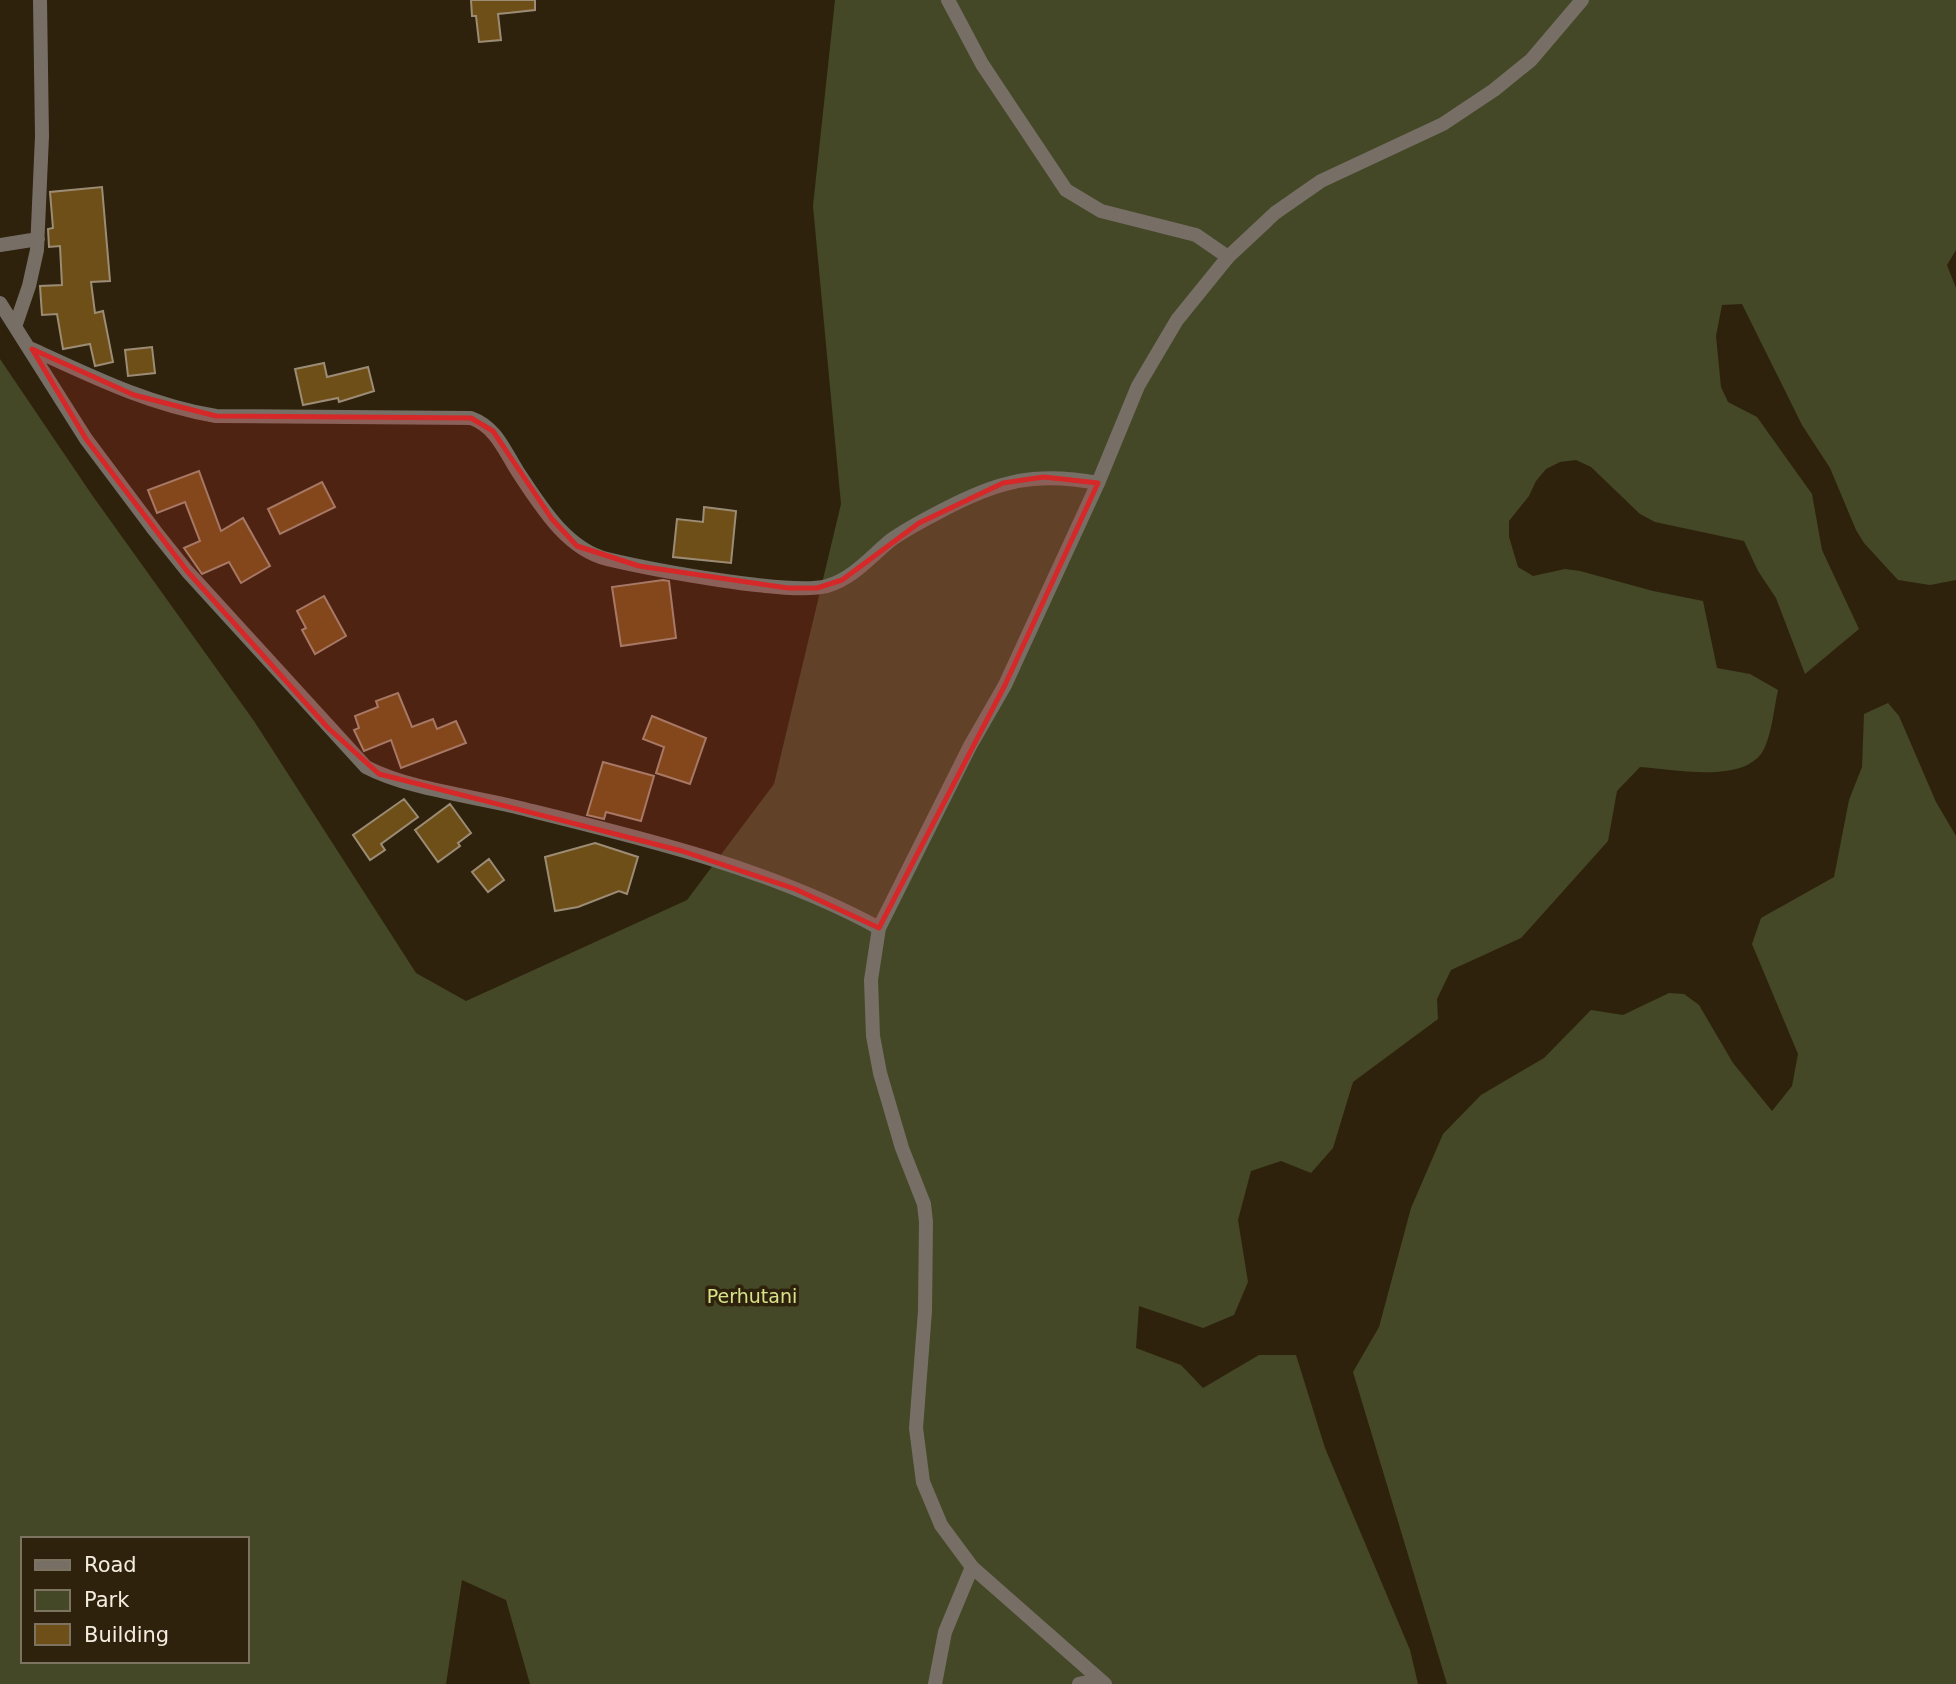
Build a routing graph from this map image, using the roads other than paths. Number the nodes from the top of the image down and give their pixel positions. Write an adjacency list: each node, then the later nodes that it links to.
1 (40, 0): 4 (street)
2 (948, 0): 6 (street)
3 (1582, 0): 6 (street)
4 (38, 239): 5 (street); 8 (street)
5 (0, 245)
6 (1228, 257): 10 (street)
7 (0, 303): 8 (street)
8 (16, 324): 9 (street)
9 (32, 349): 10 (street); 11 (street)
10 (1098, 483): 11 (street)
11 (879, 928): 12 (street)
12 (972, 1567): 13 (street); 14 (street)
13 (1103, 1682): 15 (street)
14 (935, 1684)
15 (1079, 1684)

